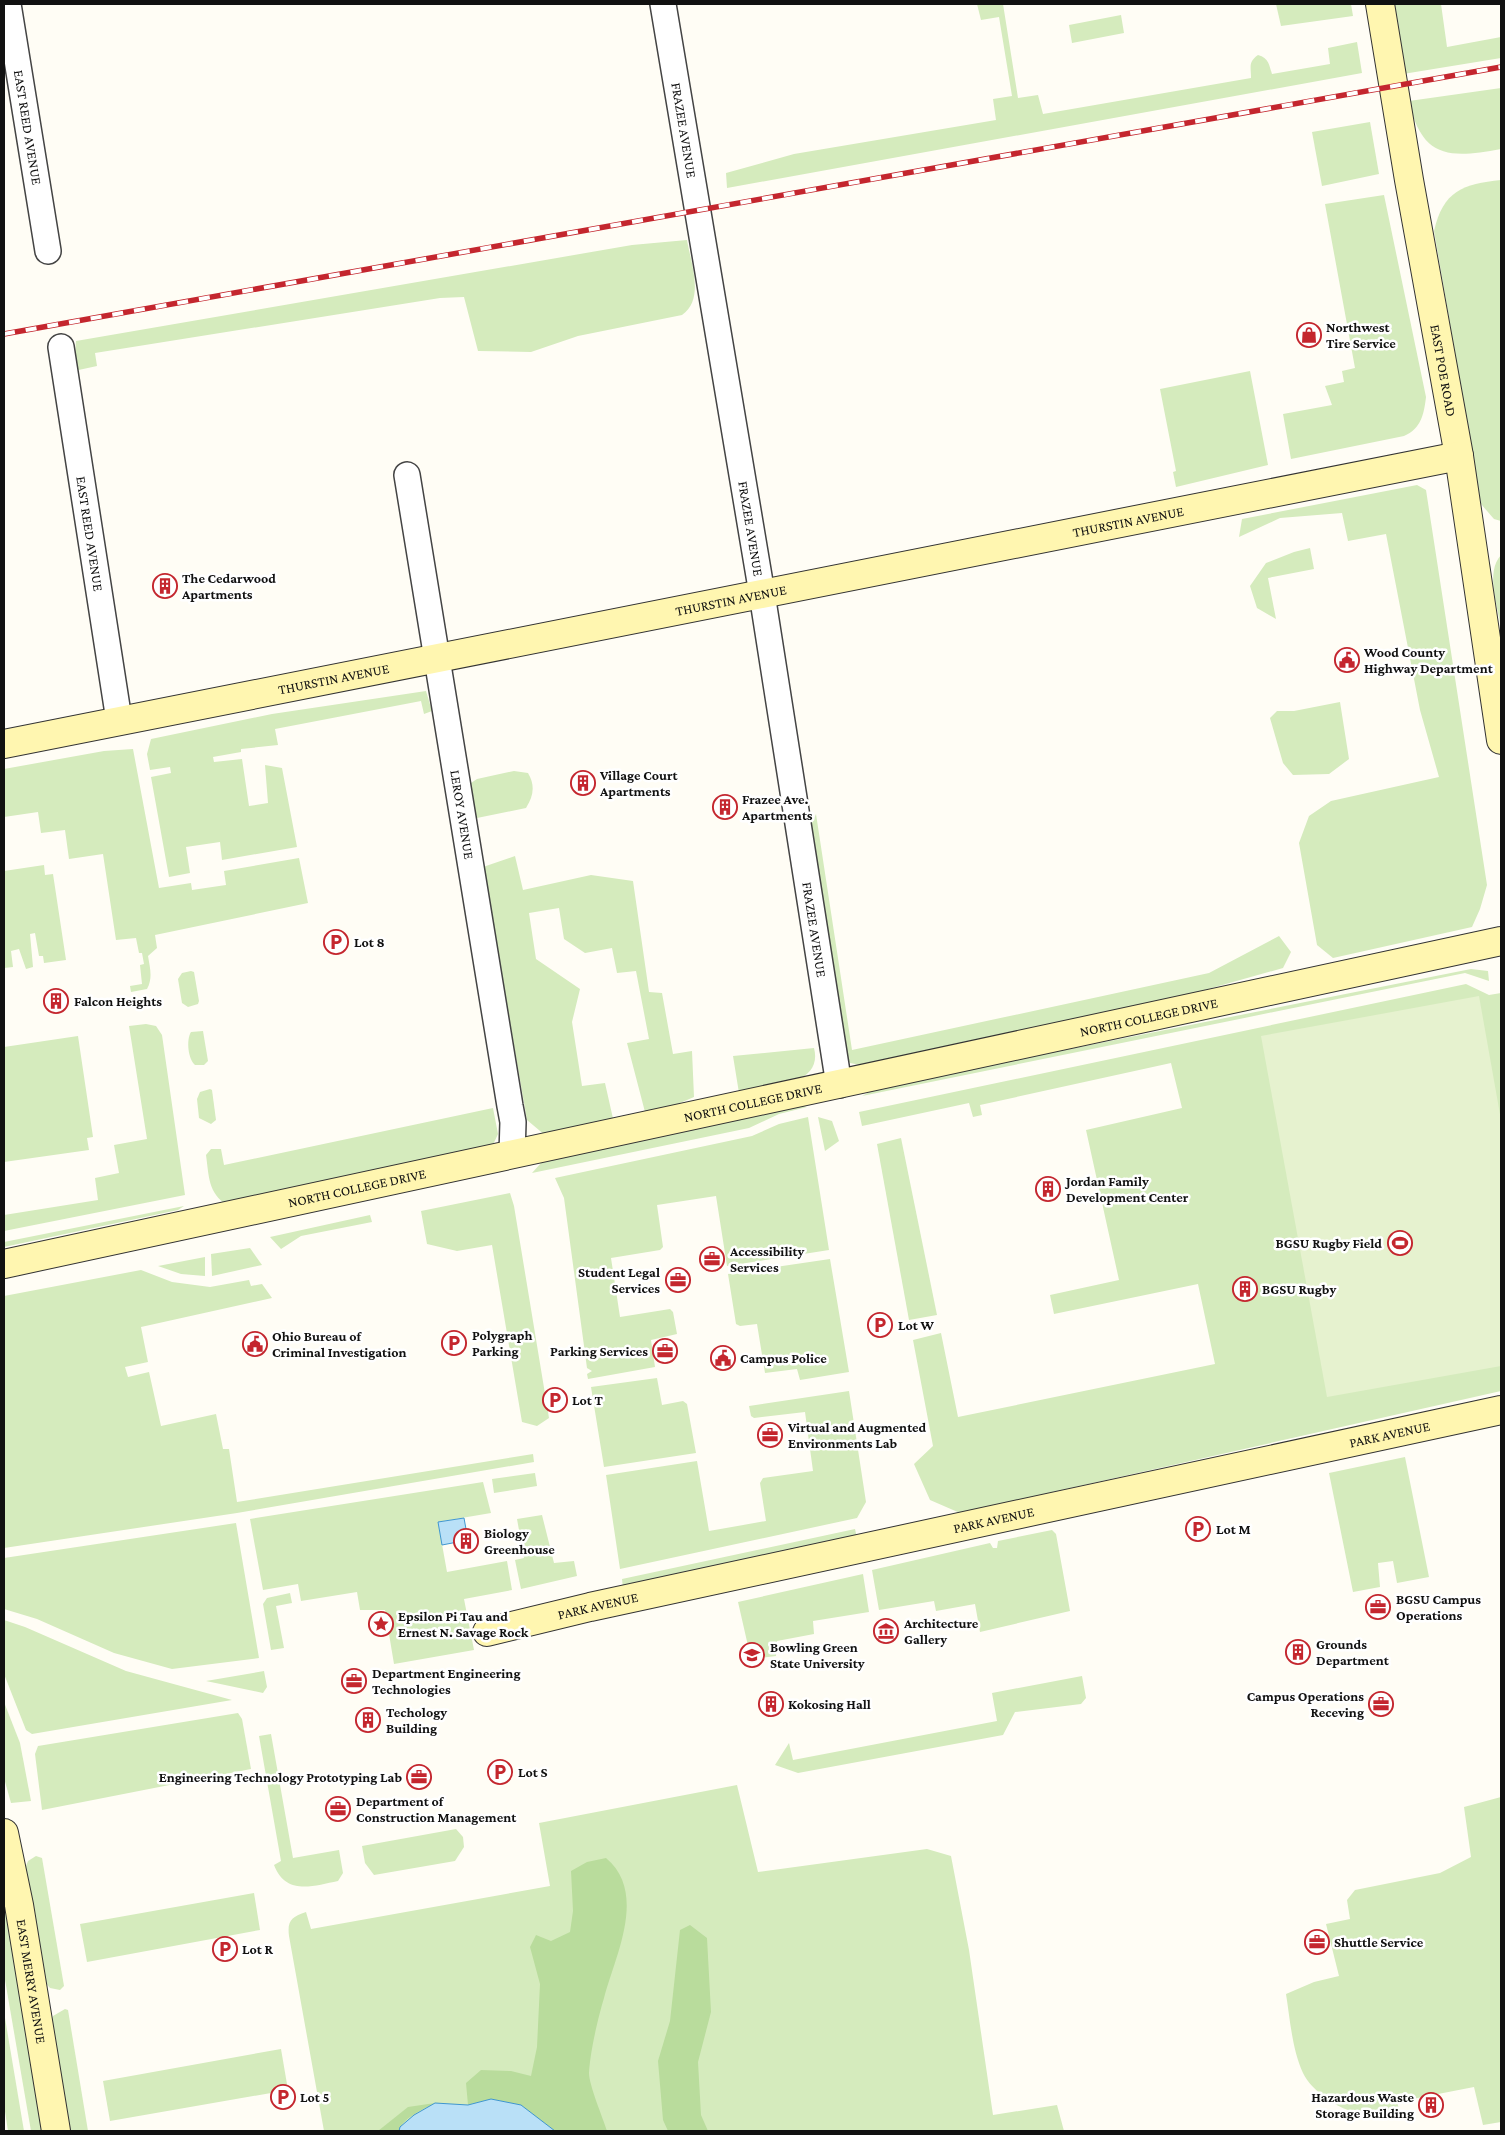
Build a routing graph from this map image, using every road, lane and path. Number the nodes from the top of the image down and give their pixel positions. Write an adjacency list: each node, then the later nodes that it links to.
1 (8, 4): 4 (street, EAST REED AVENUE)
2 (663, 4): 8 (street, FRAZEE AVENUE)
3 (1380, 4): 6 (street, EAST POE ROAD)
4 (48, 250)
5 (61, 347): 10 (street, EAST REED AVENUE)
6 (1459, 456): 8 (street, THURSTIN AVENUE); 11 (street, EAST POE ROAD)
7 (407, 475): 9 (street, LEROY AVENUE)
8 (762, 594): 9 (street, THURSTIN AVENUE); 14 (street, FRAZEE AVENUE)
9 (437, 658): 10 (street, THURSTIN AVENUE); 15 (street, LEROY AVENUE)
10 (120, 720): 12 (street, THURSTIN AVENUE)
11 (1501, 740)
12 (4, 744)
13 (1501, 941): 14 (street, NORTH COLLEGE DRIVE)
14 (839, 1085): 15 (street, NORTH COLLEGE DRIVE)
15 (512, 1154): 16 (street, NORTH COLLEGE DRIVE)
16 (4, 1264)
17 (1501, 1410): 18 (street, PARK AVENUE)
18 (487, 1632)
19 (4, 1833): 20 (street, EAST MERRY AVENUE)
20 (56, 2131)

